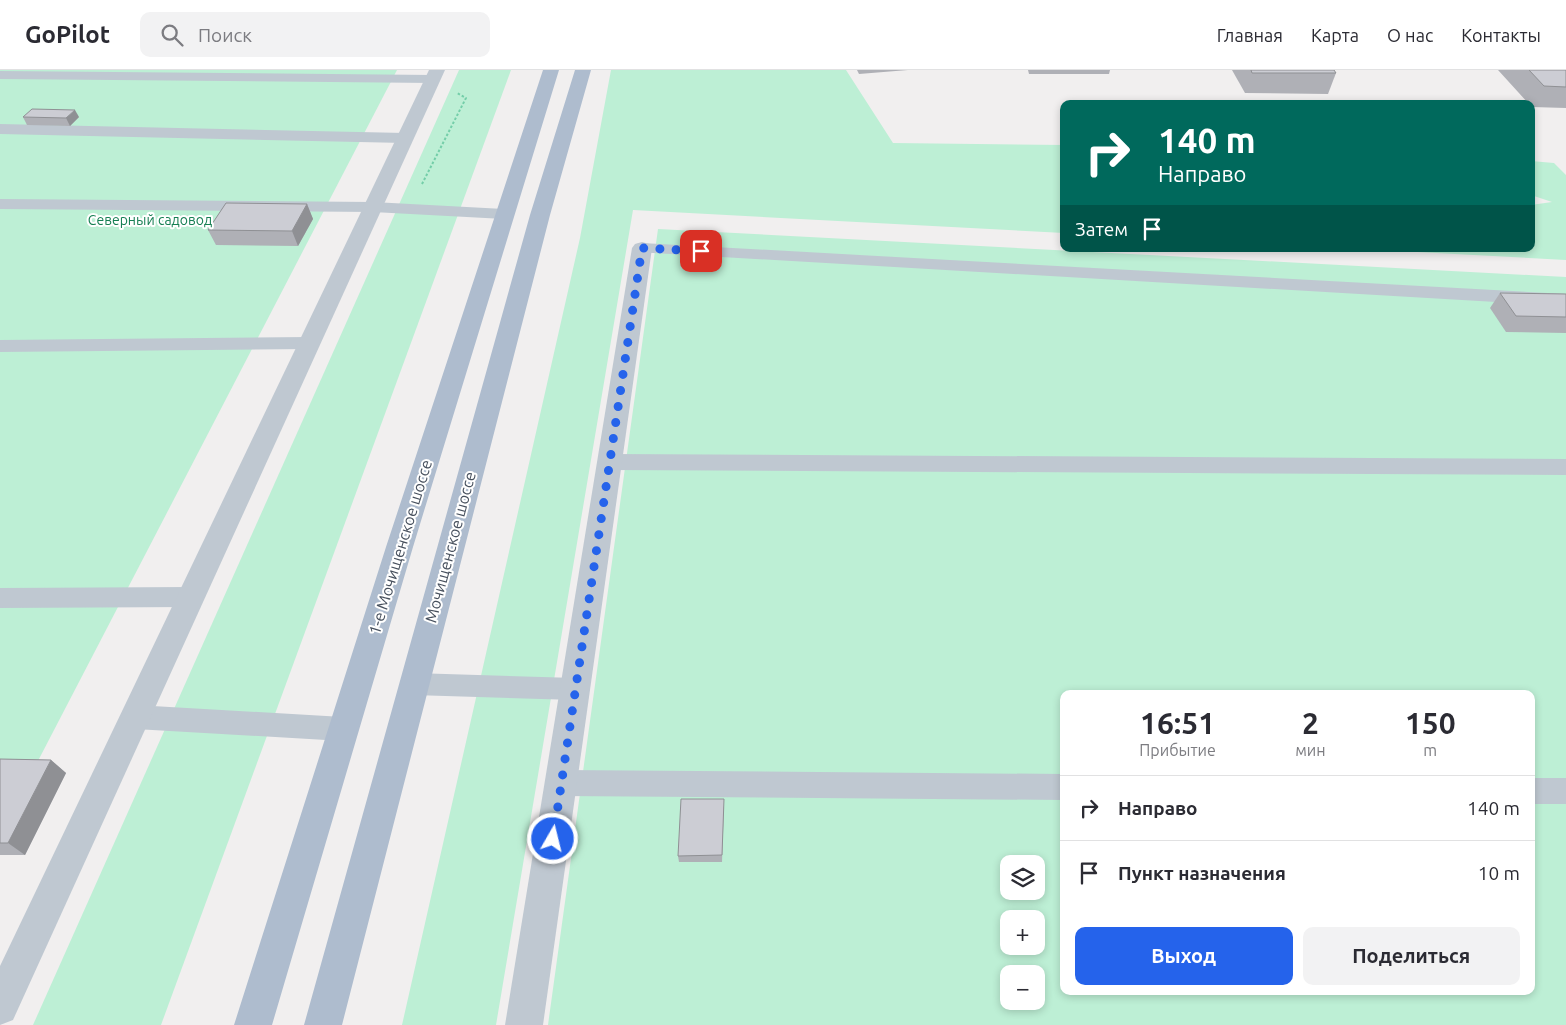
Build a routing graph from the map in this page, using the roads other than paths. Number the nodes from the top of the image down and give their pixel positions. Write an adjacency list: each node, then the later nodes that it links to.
1 (551, 70): 9 (main road, 1-е Мочищенское шоссе)
2 (583, 70): 18 (main road, Мочищенское шоссе)
3 (435, 74): 4 (lane); 6 (street)
4 (0, 75)
5 (0, 129): 6 (lane)
6 (405, 138): 8 (street)
7 (0, 204): 8 (lane)
8 (373, 207): 9 (lane); 12 (street)
9 (504, 214): 21 (main road, 1-е Мочищенское шоссе)
10 (642, 248): 11 (lane); 14 (street)
11 (1566, 300)
12 (309, 344): 13 (lane); 16 (street)
13 (0, 346)
14 (610, 462): 15 (lane); 19 (street)
15 (1566, 467)
16 (191, 597): 17 (lane); 20 (street)
17 (0, 598)
18 (413, 684): 19 (lane); 28 (main road, Мочищенское шоссе)
19 (575, 689): 22 (street)
20 (135, 717): 21 (lane); 26 (street)
21 (343, 729): 27 (main road, 1-е Мочищенское шоссе)
22 (561, 784): 23 (lane); 29 (street)
23 (1060, 787)
24 (1535, 791): 25 (lane)
25 (1566, 791)
26 (2, 997)
27 (252, 1025)
28 (323, 1025)
29 (524, 1025)

